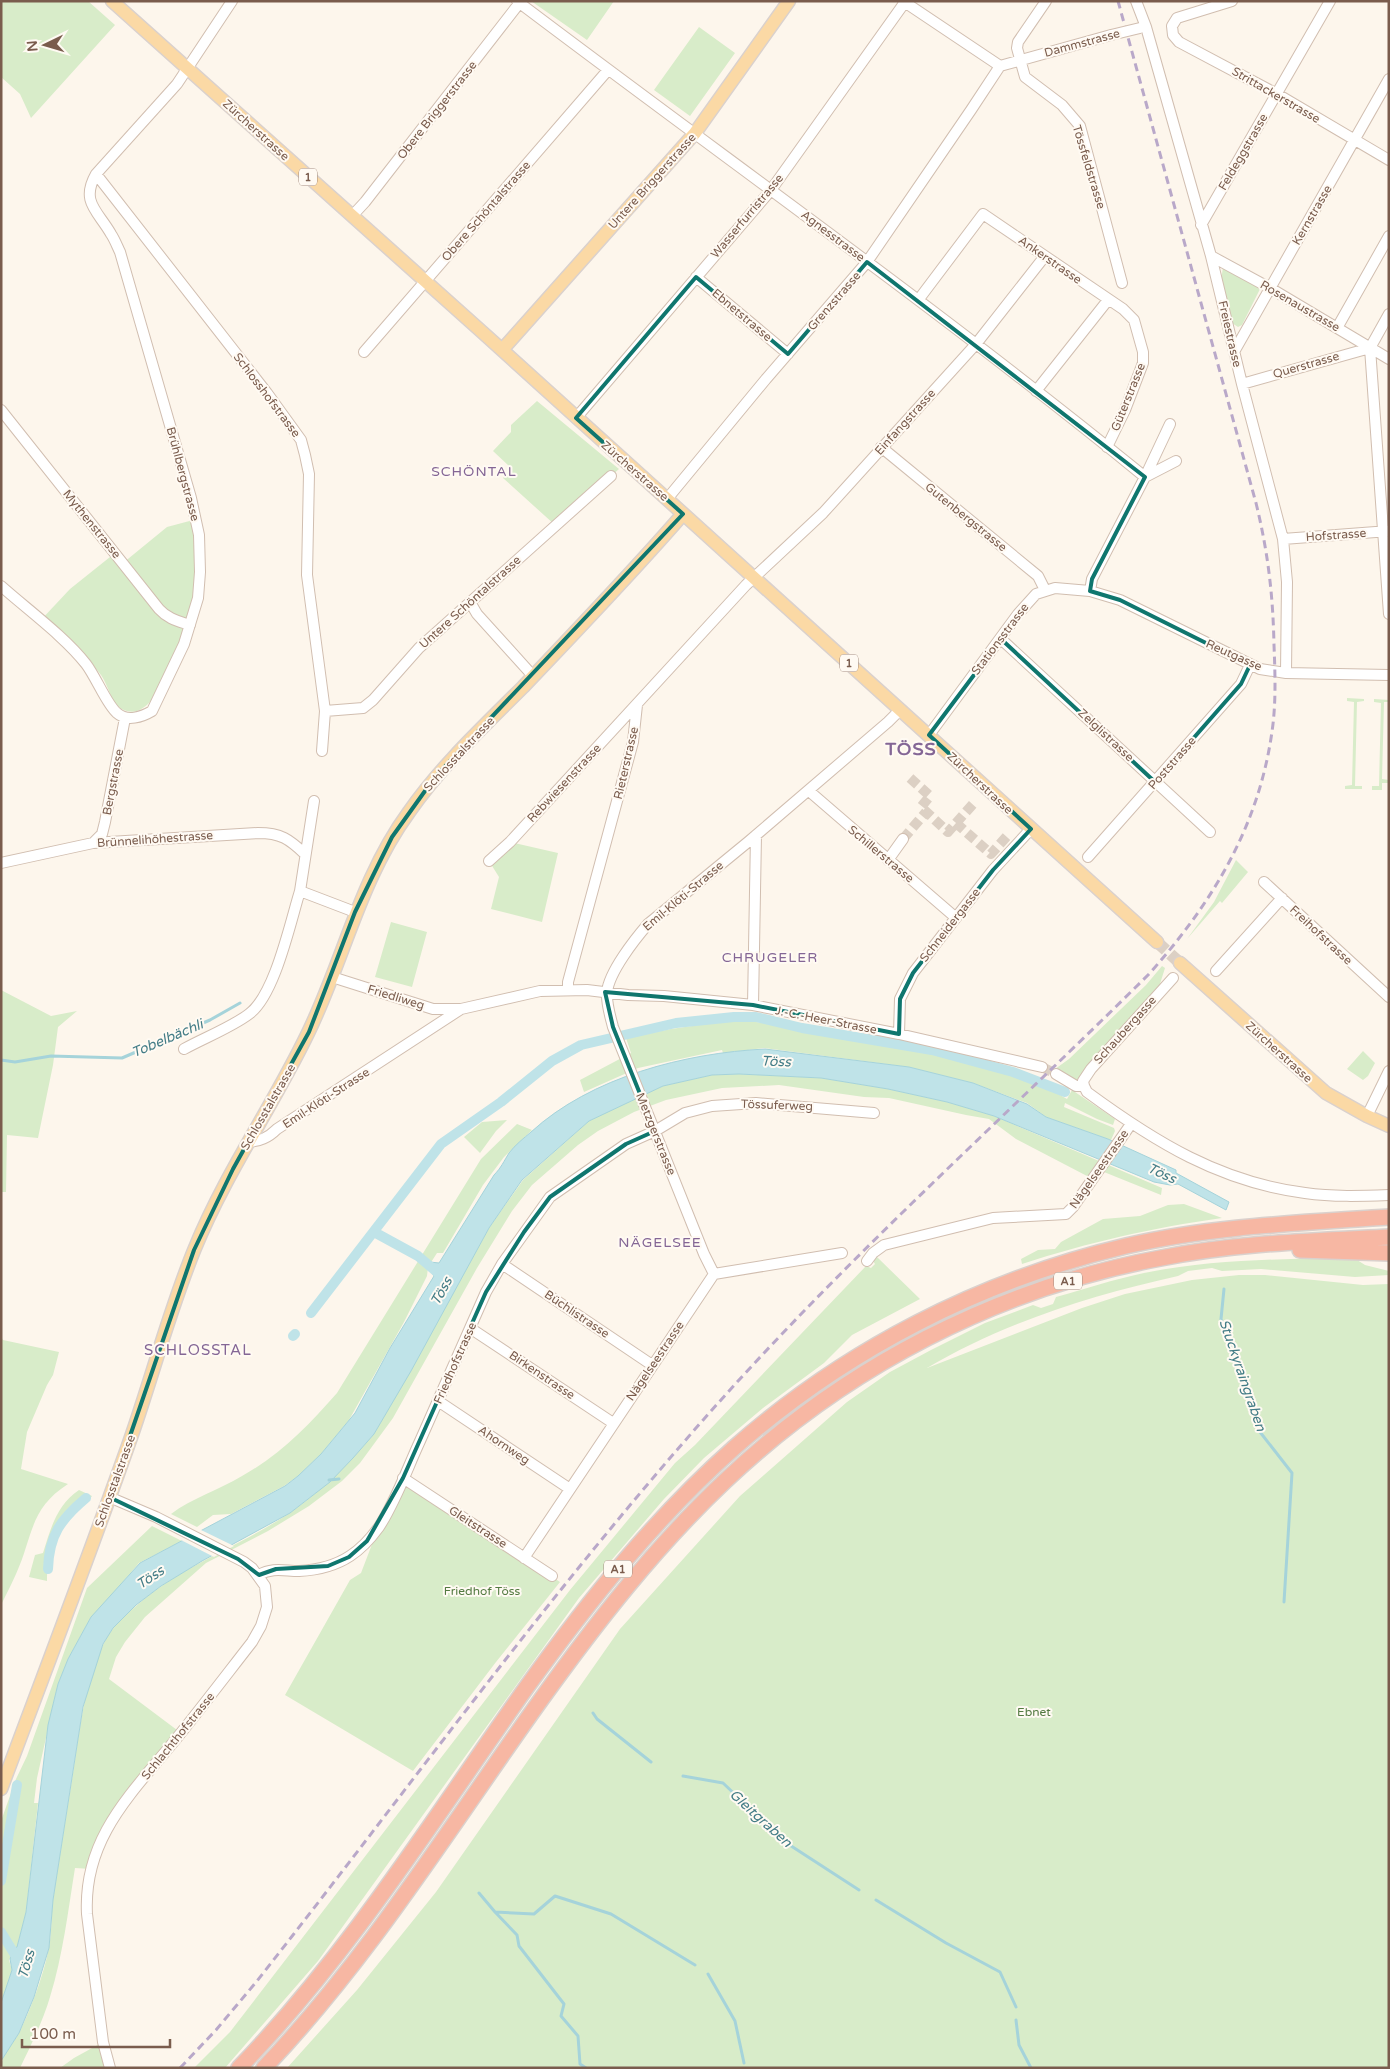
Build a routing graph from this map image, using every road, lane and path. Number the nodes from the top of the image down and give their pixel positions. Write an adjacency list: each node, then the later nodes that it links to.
1 (112, 1): 13 (main road, Zürcherstrasse / 1)
2 (232, 1): 13 (street, Brühlbergstrasse)
3 (789, 1): 17 (main road, Untere Briggerstrasse)
4 (1046, 1): 11 (street)
5 (1136, 1): 10 (street, Freiestrasse)
6 (1232, 1): 16 (street, Strittackerstrasse)
7 (1330, 1): 16 (street, Feldeggstrasse)
8 (519, 2): 14 (street, Agnesstrasse); 22 (street, Obere Briggerstrasse)
9 (904, 2): 12 (street); 21 (street, Wasserfurristrasse)
10 (1143, 27): 11 (street, Dammstrasse, bridge); 23 (street, Freiestrasse)
11 (1019, 59): 12 (street); 30 (street, Tössfeldstrasse)
12 (1000, 66): 27 (street, Grenzstrasse)
13 (188, 68): 20 (street, Brühlbergstrasse); 22 (main road, Zürcherstrasse / 1)
14 (608, 70): 17 (street, Agnesstrasse); 29 (street, Obere Schöntalstrasse)
15 (1389, 79): 18 (street, Kernstrasse)
16 (1277, 94): 18 (street, Strittackerstrasse); 23 (street, Feldeggstrasse)
17 (695, 133): 21 (street, Agnesstrasse); 38 (main road, Untere Briggerstrasse)
18 (1354, 140): 19 (street, Strittackerstrasse); 31 (street, Kernstrasse)
19 (1389, 160)
20 (96, 174): 63 (street, Brühlbergstrasse); 71 (street, Schlosshofstrasse)
21 (770, 190): 27 (street, Agnesstrasse); 28 (street, Wasserfurristrasse)
22 (352, 216): 29 (main road, Zürcherstrasse / 1)
23 (1201, 225): 26 (street, Freiestrasse)
24 (1389, 236): 35 (street)
25 (1044, 256): 32 (street, Ankerstrasse); 33 (street, Ankerstrasse); 36 (street, Einfangstrasse)
26 (1211, 256): 31 (street, Rosenaustrasse); 39 (street, Freiestrasse)
27 (868, 262): 32 (street, Agnesstrasse); 41 (street, Grenzstrasse)
28 (696, 277): 41 (street, Ebnetstrasse); 46 (street, Wasserfurristrasse)
29 (426, 282): 38 (main road, Zürcherstrasse / 1); 40 (street, Obere Schöntalstrasse)
30 (1122, 283)
31 (1270, 288): 35 (street, Rosenaustrasse); 39 (street, Kernstrasse)
32 (919, 299): 36 (street, Agnesstrasse)
33 (1108, 300): 44 (street); 49 (street, Güterstrasse)
34 (1389, 314): 37 (street)
35 (1337, 328): 37 (street, Rosenaustrasse)
36 (976, 344): 44 (street, Agnesstrasse); 48 (street, Einfangstrasse)
37 (1370, 348): 42 (street, Rosenaustrasse); 43 (street, Querstrasse); 55 (street)
38 (502, 350): 46 (main road, Zürcherstrasse / 1)
39 (1235, 350): 43 (street, Freiestrasse)
40 (364, 352)
41 (788, 354): 53 (street, Grenzstrasse)
42 (1389, 358)
43 (1242, 384): 56 (street, Freiestrasse)
44 (1036, 391): 49 (street, Agnesstrasse)
45 (1, 410): 63 (street, Mythenstrasse)
46 (576, 418): 53 (main road, Zürcherstrasse / 1)
47 (1170, 424): 52 (street)
48 (881, 447): 57 (street, Einfangstrasse); 59 (street, Gutenbergstrasse)
49 (1108, 447): 52 (street, Agnesstrasse)
50 (1176, 461): 52 (street)
51 (611, 476): 61 (street, Untere Schöntalstrasse)
52 (1145, 477): 60 (street)
53 (667, 500): 54 (main road, Zürcherstrasse / 1)
54 (684, 514): 57 (main road, Zürcherstrasse / 1); 68 (main road, Schlosstalstrasse)
55 (1386, 531): 56 (street, Hofstrasse); 62 (street)
56 (1283, 539): 66 (street, Freiestrasse)
57 (754, 577): 69 (street); 70 (main road, Zürcherstrasse / 1)
58 (1, 586): 72 (street)
59 (1045, 590): 60 (street); 64 (street, Stationsstrasse)
60 (1090, 591): 65 (street, Reutgasse)
61 (470, 602): 68 (street); 71 (street, Untere Schöntalstrasse)
62 (1389, 614)
63 (190, 625): 72 (street, Brühlbergstrasse)
64 (1001, 639): 73 (street, Stationsstrasse); 75 (street, Zelglistrasse)
65 (1250, 665): 66 (street, Reutgasse); 75 (street, Poststrasse)
66 (1286, 672): 67 (street, Reutgasse)
67 (1389, 675)
68 (533, 676): 91 (main road, Schlosstalstrasse)
69 (637, 705): 86 (street, Rebwiesenstrasse); 98 (street, Rieterstrasse)
70 (900, 710): 73 (main road, Zürcherstrasse / 1); 76 (street, Emil-Klöti-Strasse)
71 (325, 711): 74 (street, Schlosshofstrasse)
72 (125, 718): 82 (street, Bergstrasse)
73 (929, 735): 78 (main road, Zürcherstrasse / 1)
74 (322, 751)
75 (1155, 782): 79 (street, Zelglistrasse); 84 (street, Poststrasse)
76 (808, 791): 80 (street, Emil-Klöti-Strasse); 85 (street, Schillerstrasse)
77 (314, 801): 83 (street)
78 (1031, 829): 92 (street, Schneidergasse); 93 (main road, Zürcherstrasse / 1)
79 (1210, 832)
80 (756, 836): 99 (street, Emil-Klöti-Strasse); 101 (street)
81 (903, 839): 85 (street)
82 (93, 843): 83 (street, Brünnelihöhestrasse); 87 (street, Brünnelihöhestrasse)
83 (305, 854): 89 (street)
84 (1088, 857)
85 (888, 860): 92 (street, Schillerstrasse)
86 (489, 861)
87 (1, 863)
88 (1264, 882): 90 (street)
89 (300, 891): 91 (street); 104 (street)
90 (1282, 898): 95 (street, Freihofstrasse); 100 (street, Freihofstrasse)
91 (356, 912): 96 (main road, Schlosstalstrasse)
92 (955, 917): 103 (street, Schneidergasse)
93 (1157, 942)
94 (1180, 963): 110 (main road, Zürcherstrasse)
95 (1216, 971)
96 (332, 977): 102 (street, Friedliweg); 114 (main road, Schlosstalstrasse)
97 (1173, 978): 108 (street, Schaubergasse)
98 (568, 989): 99 (street, Emil-Klöti-Strasse); 102 (street, Emil-Klöti-Strasse)
99 (607, 992): 101 (street, J.-C.-Heer-Strasse); 113 (street, Metzgerstrasse)
100 (1389, 996)
101 (753, 1005): 103 (street, J.-C.-Heer-Strasse)
102 (461, 1009): 114 (street, Emil-Klöti-Strasse)
103 (899, 1034): 105 (street, J.-C.-Heer-Strasse)
104 (184, 1049)
105 (1042, 1068)
106 (1389, 1071): 110 (street)
107 (1056, 1074): 108 (street)
108 (1084, 1086): 111 (street)
109 (874, 1113): 113 (street, Tössuferweg)
110 (1367, 1116): 112 (main road, Zürcherstrasse)
111 (1131, 1124): 115 (street); 121 (street, Nägelseestrasse)
112 (1389, 1126)
113 (655, 1131): 122 (street, Friedhofstrasse); 123 (street, Metzgerstrasse)
114 (248, 1142): 130 (main road, Schlosstalstrasse)
115 (1389, 1195)
116 (1389, 1217): 136 (highway, A1)
117 (1389, 1237): 118 (highway, A1)
118 (1258, 1244): 120 (highway, A1); 137 (highway, A1)
119 (842, 1253): 123 (street)
120 (1389, 1253)
121 (867, 1261)
122 (502, 1264): 124 (street, Friedhofstrasse); 125 (street, Büchlistrasse)
123 (714, 1274): 125 (street, Nägelseestrasse)
124 (470, 1328): 126 (street, Friedhofstrasse); 127 (street, Birkenstrasse)
125 (652, 1364): 127 (street, Nägelseestrasse)
126 (438, 1401): 128 (street, Friedhofstrasse); 129 (street, Ahornweg)
127 (613, 1423): 129 (street, Nägelseestrasse)
128 (403, 1478): 131 (street, Gleitstrasse); 132 (street, Friedhofstrasse)
129 (570, 1489): 131 (street, Nägelseestrasse)
130 (109, 1497): 132 (street); 134 (main road, Schlosstalstrasse)
131 (524, 1558): 133 (street, Gleitstrasse)
132 (259, 1575): 135 (street, Schlachthofstrasse)
133 (552, 1576)
134 (1, 1788)
135 (110, 2068)
136 (239, 2068)
137 (264, 2068)

